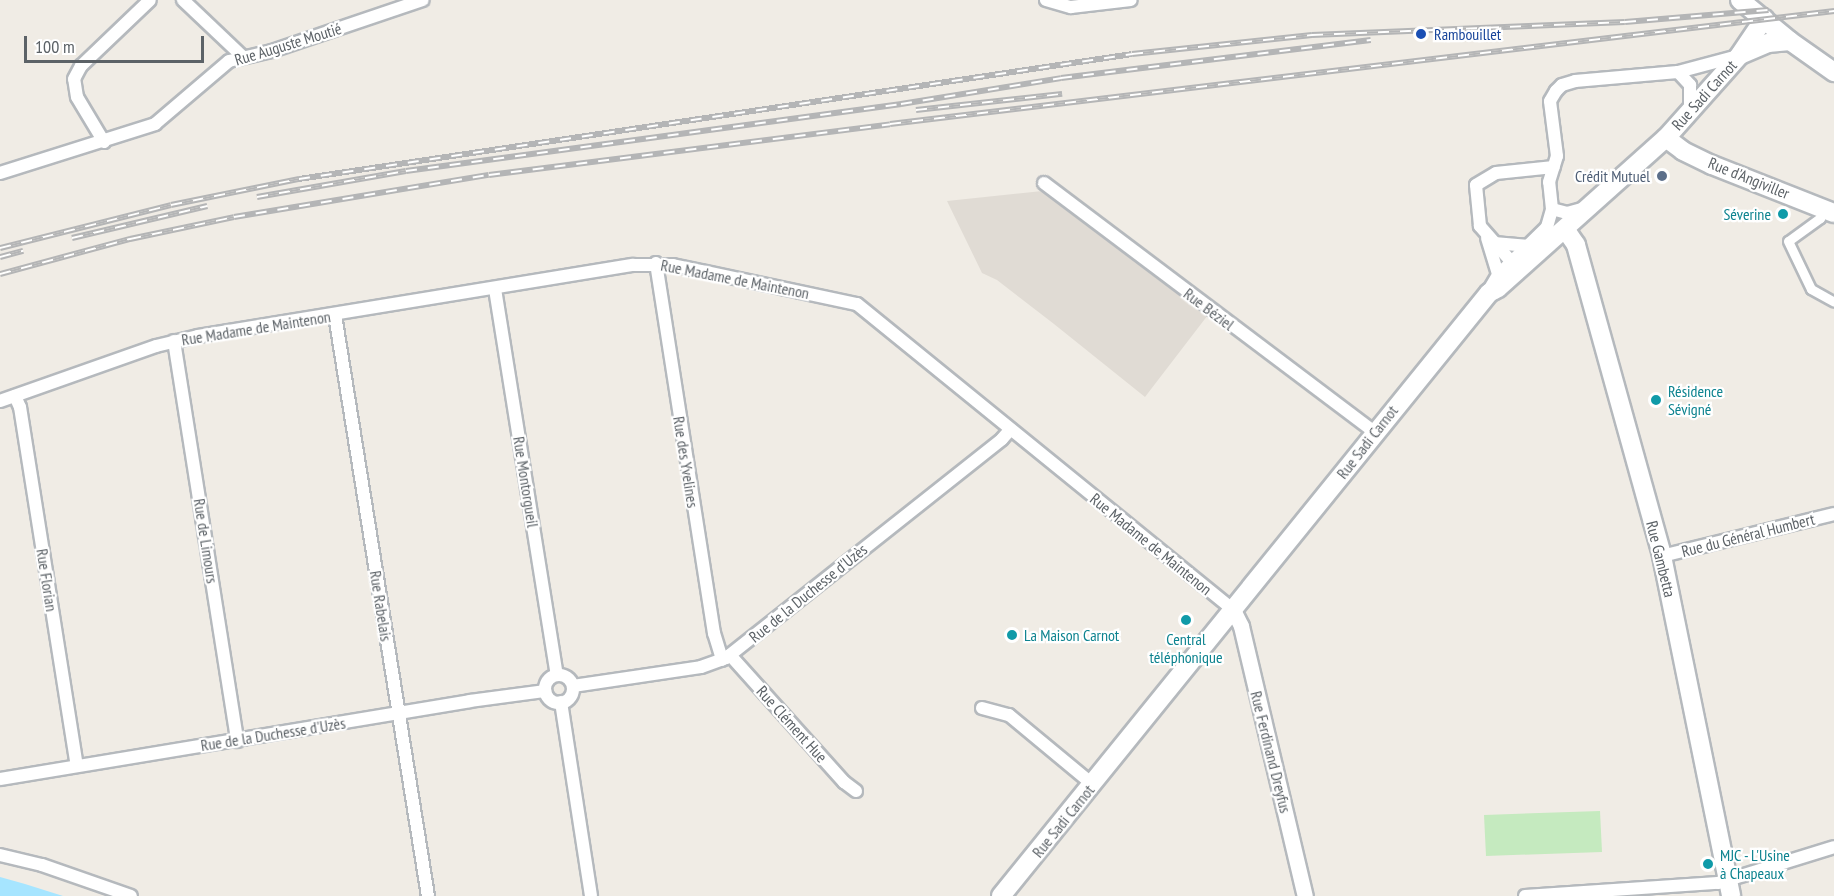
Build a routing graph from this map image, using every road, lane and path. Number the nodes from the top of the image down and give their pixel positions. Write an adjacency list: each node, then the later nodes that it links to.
1 (150, 0): 14 (street)
2 (183, 0): 9 (street)
3 (1046, 0): 4 (street)
4 (1131, 0)
5 (412, 1): 9 (street, Rue Auguste Moutié)
6 (1755, 7): 7 (main road); 8 (main road, Rue Sadi Carnot)
7 (1790, 42): 8 (main road); 11 (main road)
8 (1739, 56): 10 (street); 12 (main road, Rue Sadi Carnot)
9 (243, 57): 14 (street, Rue Auguste Moutié)
10 (1678, 72): 12 (street); 15 (street)
11 (1834, 72)
12 (1690, 112): 13 (main road, Rue Sadi Carnot)
13 (1666, 138): 18 (main road, Rue Sadi Carnot); 20 (main road, Rue d'Angiviller)
14 (105, 142): 16 (street, Rue Auguste Moutié)
15 (1554, 166): 19 (street); 22 (street)
16 (0, 173)
17 (1044, 183): 35 (street, Rue Béziel)
18 (1585, 208): 19 (street); 21 (main road, Rue Sadi Carnot)
19 (1552, 209): 21 (street)
20 (1829, 211): 29 (street)
21 (1556, 231): 23 (street); 25 (main road, Rue Sadi Carnot); 37 (main road, Rue Gambetta)
22 (1489, 239): 23 (street); 25 (street); 26 (street)
23 (1526, 246): 25 (street)
24 (656, 263): 27 (street, Rue Madame de Maintenon); 34 (street, Rue Madame de Maintenon); 39 (street, Rue des Yvelines)
25 (1514, 266): 26 (street); 28 (main road, Rue Sadi Carnot)
26 (1498, 275): 28 (street)
27 (495, 289): 30 (street, Rue Madame de Maintenon); 40 (street, Rue Montorgueil)
28 (1489, 293): 35 (main road, Rue Sadi Carnot)
29 (1834, 302)
30 (335, 315): 31 (street, Rue Madame de Maintenon); 45 (street, Rue Rabelais)
31 (174, 341): 32 (street, Rue Madame de Maintenon); 46 (street, Rue de Limours)
32 (15, 396): 33 (street, Rue Madame de Maintenon); 47 (street, Rue Florian)
33 (0, 401)
34 (1011, 429): 38 (street, Rue Madame de Maintenon); 39 (street, Rue de la Duchesse d'Uzès)
35 (1375, 432): 38 (main road, Rue Sadi Carnot)
36 (1834, 514): 37 (street, Rue du Général Humbert)
37 (1662, 556): 53 (main road, Rue Gambetta)
38 (1233, 610): 49 (main road, Rue Sadi Carnot); 58 (street, Rue Ferdinand Dreyfus)
39 (726, 657): 41 (street, Rue de la Duchesse d'Uzès); 50 (street, Rue Clément Hue)
40 (557, 675): 41 (street); 42 (street)
41 (573, 686): 43 (street)
42 (545, 692): 43 (street); 45 (street, Rue de la Duchesse d'Uzès)
43 (561, 702): 56 (street)
44 (982, 708): 49 (street)
45 (398, 713): 46 (street, Rue de la Duchesse d'Uzès); 55 (street, Rue Rabelais)
46 (237, 741): 47 (street, Rue de la Duchesse d'Uzès)
47 (76, 766): 48 (street, Rue de la Duchesse d'Uzès)
48 (0, 778)
49 (1092, 784): 57 (main road, Rue Sadi Carnot)
50 (856, 791)
51 (1834, 847): 53 (street)
52 (0, 855): 54 (street)
53 (1730, 888): 59 (street)
54 (131, 896)
55 (428, 896)
56 (591, 896)
57 (1001, 896)
58 (1305, 896)
59 (1525, 896)

